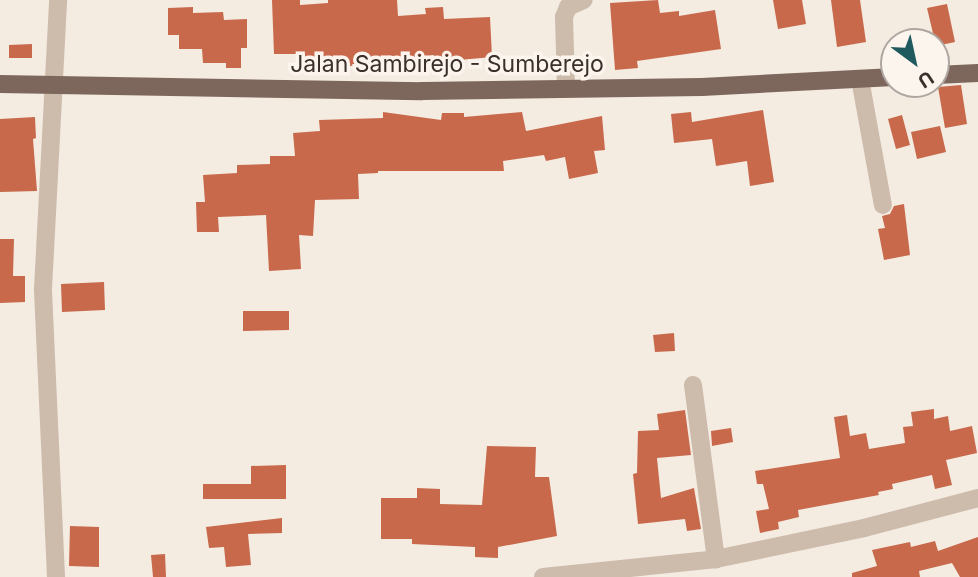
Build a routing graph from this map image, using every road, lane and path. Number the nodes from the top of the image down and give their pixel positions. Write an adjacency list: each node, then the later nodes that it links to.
1 (58, 0): 8 (street)
2 (584, 0): 9 (street)
3 (978, 73): 4 (main road)
4 (950, 74)
5 (880, 78): 6 (main road, Jalan Sambirejo - Sumberejo)
6 (860, 79): 9 (main road, Jalan Sambirejo - Sumberejo); 10 (street)
7 (0, 84): 8 (main road, Jalan Sambirejo - Sumberejo)
8 (55, 85): 9 (main road, Jalan Sambirejo - Sumberejo); 14 (street)
9 (566, 89)
10 (883, 205)
11 (693, 385): 13 (street)
12 (978, 498): 13 (street)
13 (716, 559): 15 (street)
14 (56, 577)
15 (543, 577)

